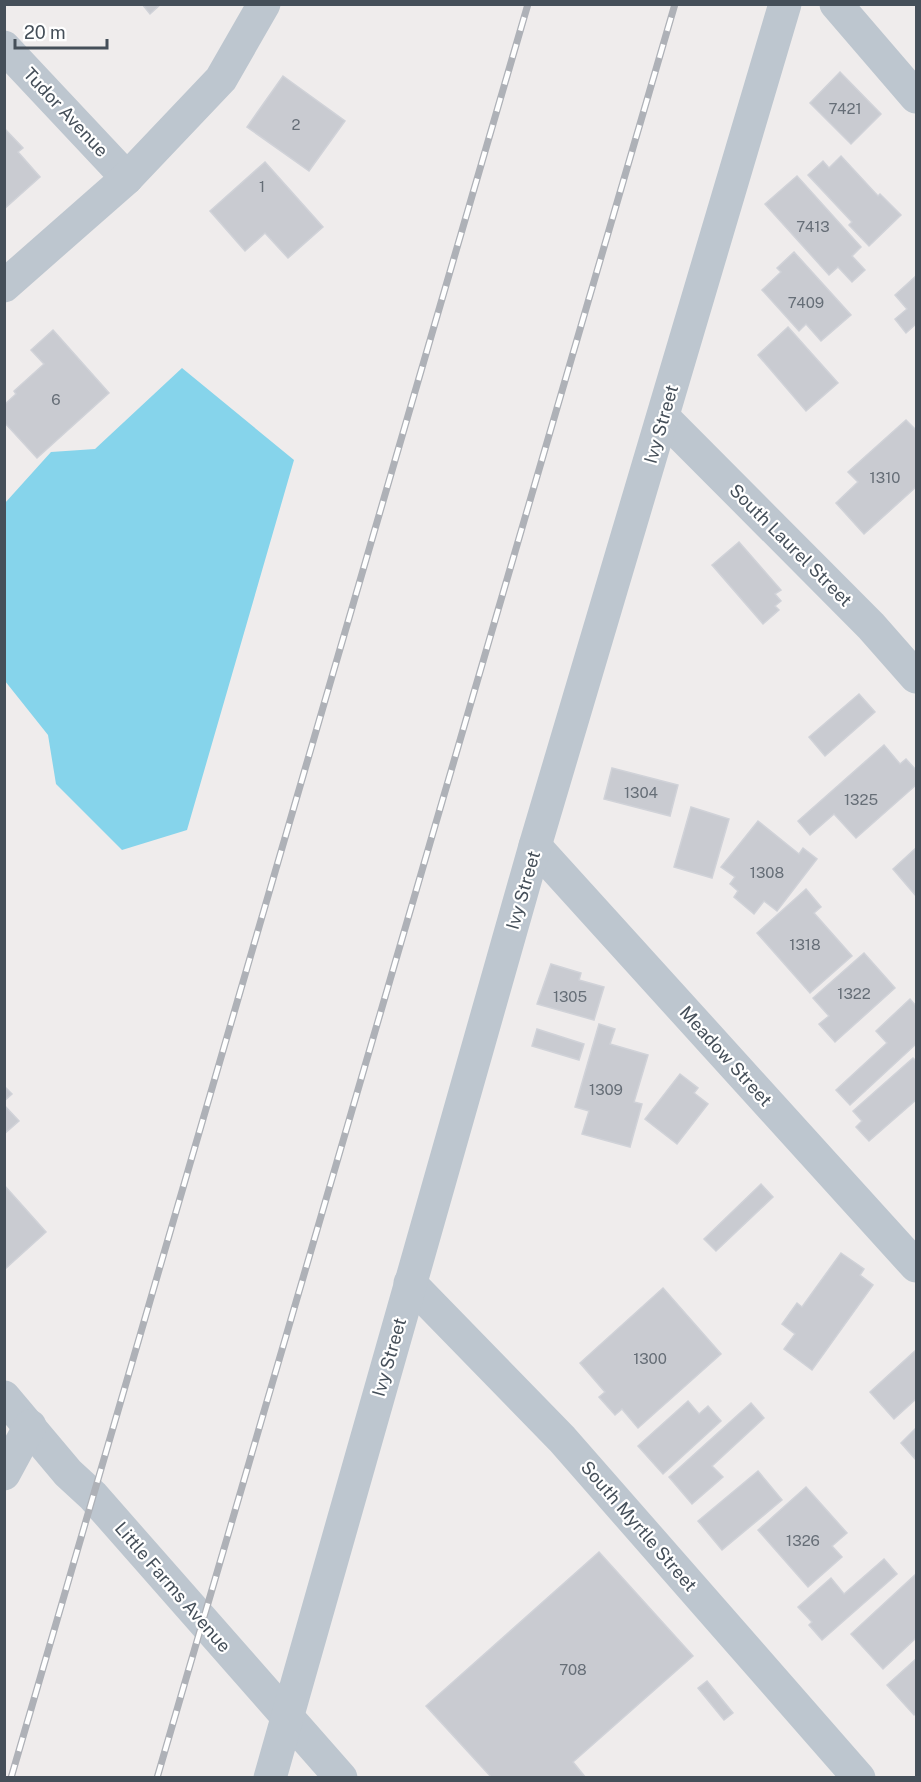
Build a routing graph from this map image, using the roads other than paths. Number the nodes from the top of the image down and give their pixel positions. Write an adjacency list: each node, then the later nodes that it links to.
1 (264, 4): 6 (street)
2 (785, 4): 8 (street, Ivy Street)
3 (836, 4): 5 (street)
4 (4, 47): 6 (street, Tudor Avenue)
5 (916, 97)
6 (128, 178): 7 (street)
7 (4, 286)
8 (663, 417): 9 (street, South Laurel Street); 10 (street, Ivy Street)
9 (916, 677)
10 (535, 846): 11 (street, Meadow Street); 12 (street, Ivy Street)
11 (916, 1266)
12 (410, 1283): 16 (street, Ivy Street); 19 (street, South Myrtle Street)
13 (4, 1398): 14 (street, Little Farms Avenue)
14 (30, 1426): 15 (street); 16 (street, Little Farms Avenue)
15 (4, 1474)
16 (289, 1718): 17 (street, Ivy Street); 18 (street, Little Farms Avenue)
17 (270, 1778)
18 (342, 1778)
19 (859, 1778)

